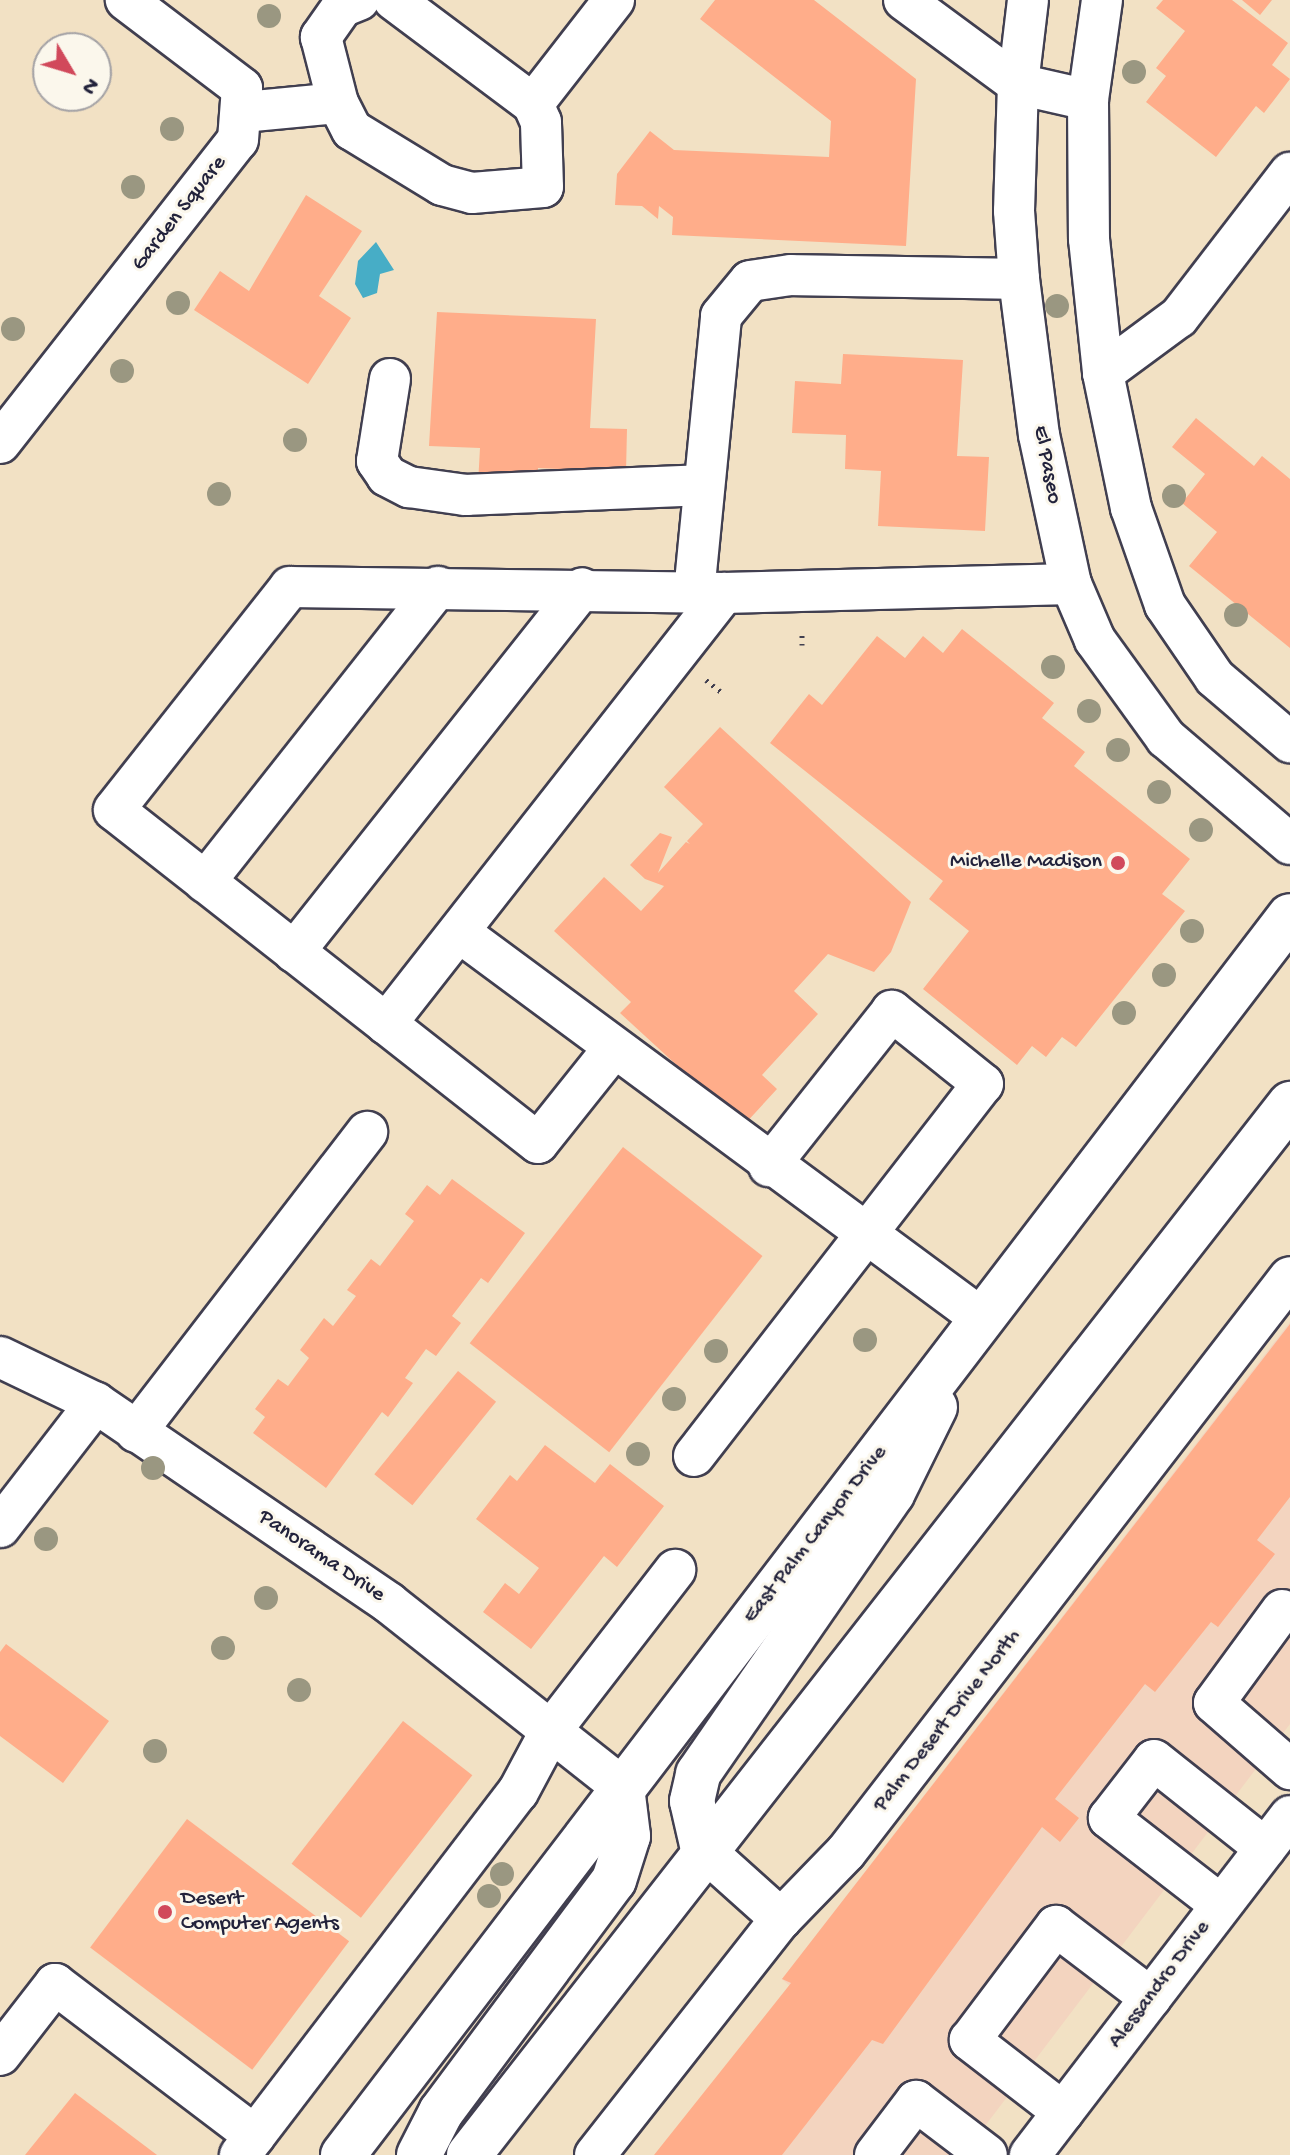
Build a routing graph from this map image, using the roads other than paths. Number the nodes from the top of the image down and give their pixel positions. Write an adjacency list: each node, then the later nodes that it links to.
1 (126, 0): 12 (street)
2 (359, 0): 10 (street)
3 (394, 0): 11 (street)
4 (614, 0): 11 (street)
5 (904, 0): 8 (street)
6 (1028, 0): 8 (street, El Paseo)
7 (1102, 0): 9 (street)
8 (1018, 84): 9 (street); 14 (street, El Paseo)
9 (1088, 100): 15 (street)
10 (338, 103): 11 (street); 12 (street)
11 (533, 104)
12 (244, 112): 17 (street, Garden Square)
13 (1290, 173): 15 (street)
14 (1019, 279): 18 (street); 19 (street, El Paseo)
15 (1103, 373): 23 (street)
16 (390, 379): 18 (street)
17 (0, 443)
18 (704, 485): 22 (street)
19 (1071, 584): 22 (street); 24 (street, El Paseo)
20 (438, 587): 21 (street); 25 (street); 25 (street)
21 (582, 588): 22 (street); 28 (street)
22 (709, 593): 27 (street)
23 (1284, 729)
24 (1290, 844)
25 (205, 882): 28 (street)
26 (1290, 916): 36 (main road, East Palm Canyon Drive)
27 (459, 932): 29 (street); 30 (street)
28 (294, 952): 29 (street)
29 (386, 1024): 30 (street)
30 (613, 1049): 33 (street)
31 (1290, 1104): 50 (main road)
32 (367, 1132): 40 (street)
33 (769, 1166): 34 (street); 34 (street)
34 (865, 1237): 36 (street); 41 (street)
35 (1290, 1277): 52 (street, Palm Desert Drive North)
36 (981, 1318): 37 (main road, East Palm Canyon Drive)
37 (954, 1355): 47 (main road, East Palm Canyon Drive); 50 (main road)
38 (0, 1357): 39 (street, Panorama Drive)
39 (96, 1403): 40 (street, Panorama Drive); 42 (street)
40 (136, 1432): 45 (street, Panorama Drive)
41 (694, 1456)
42 (0, 1527)
43 (675, 1570): 45 (street)
44 (1282, 1610): 46 (street)
45 (550, 1732): 47 (street, Panorama Drive); 56 (street)
46 (1290, 1769)
47 (622, 1787): 57 (main road, East Palm Canyon Drive); 58 (main road)
48 (1290, 1816): 49 (street, Alessandro Drive)
49 (1265, 1848): 51 (street, Alessandro Drive); 51 (street)
50 (703, 1849): 52 (street); 59 (main road)
51 (1221, 1905): 53 (street, Alessandro Drive)
52 (781, 1919): 60 (street, Palm Desert Drive North)
53 (1151, 1998): 55 (street, Alessandro Drive); 55 (street)
54 (0, 2055): 56 (street)
55 (1063, 2112): 63 (street, Alessandro Drive)
56 (248, 2145)
57 (343, 2155)
58 (419, 2155)
59 (469, 2155)
60 (595, 2155)
61 (875, 2155): 62 (street)
62 (987, 2155)
63 (1030, 2155)

